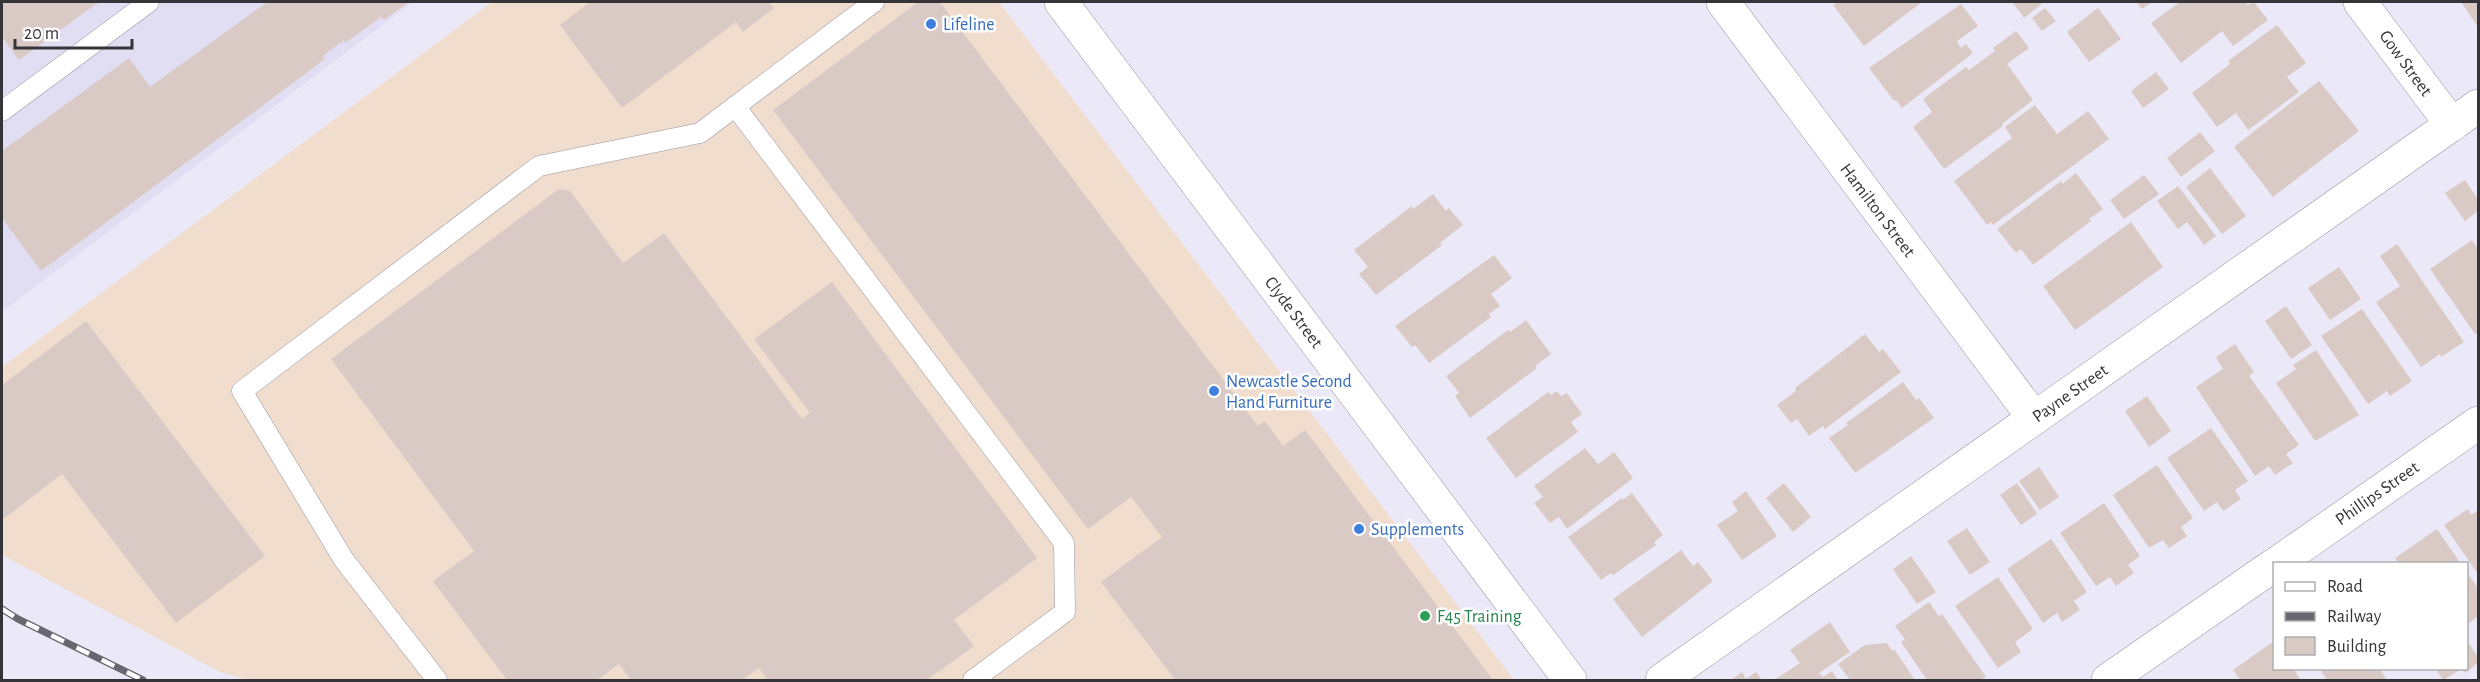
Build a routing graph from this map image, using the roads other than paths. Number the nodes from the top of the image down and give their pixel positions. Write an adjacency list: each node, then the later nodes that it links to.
1 (149, 2): 7 (lane)
2 (874, 2): 6 (lane)
3 (1061, 2): 15 (street, Clyde Street)
4 (1723, 2): 9 (street, Hamilton Street)
5 (2360, 2): 8 (street, Gow Street)
6 (735, 106): 13 (lane); 14 (lane)
7 (2, 111)
8 (2465, 115): 9 (street, Payne Street)
9 (2034, 418): 16 (street, Payne Street)
10 (2478, 423): 11 (street, Phillips Street)
11 (2278, 562)
12 (2273, 565): 17 (street, Phillips Street)
13 (437, 681)
14 (973, 681)
15 (1570, 681)
16 (1662, 681)
17 (2108, 681)

